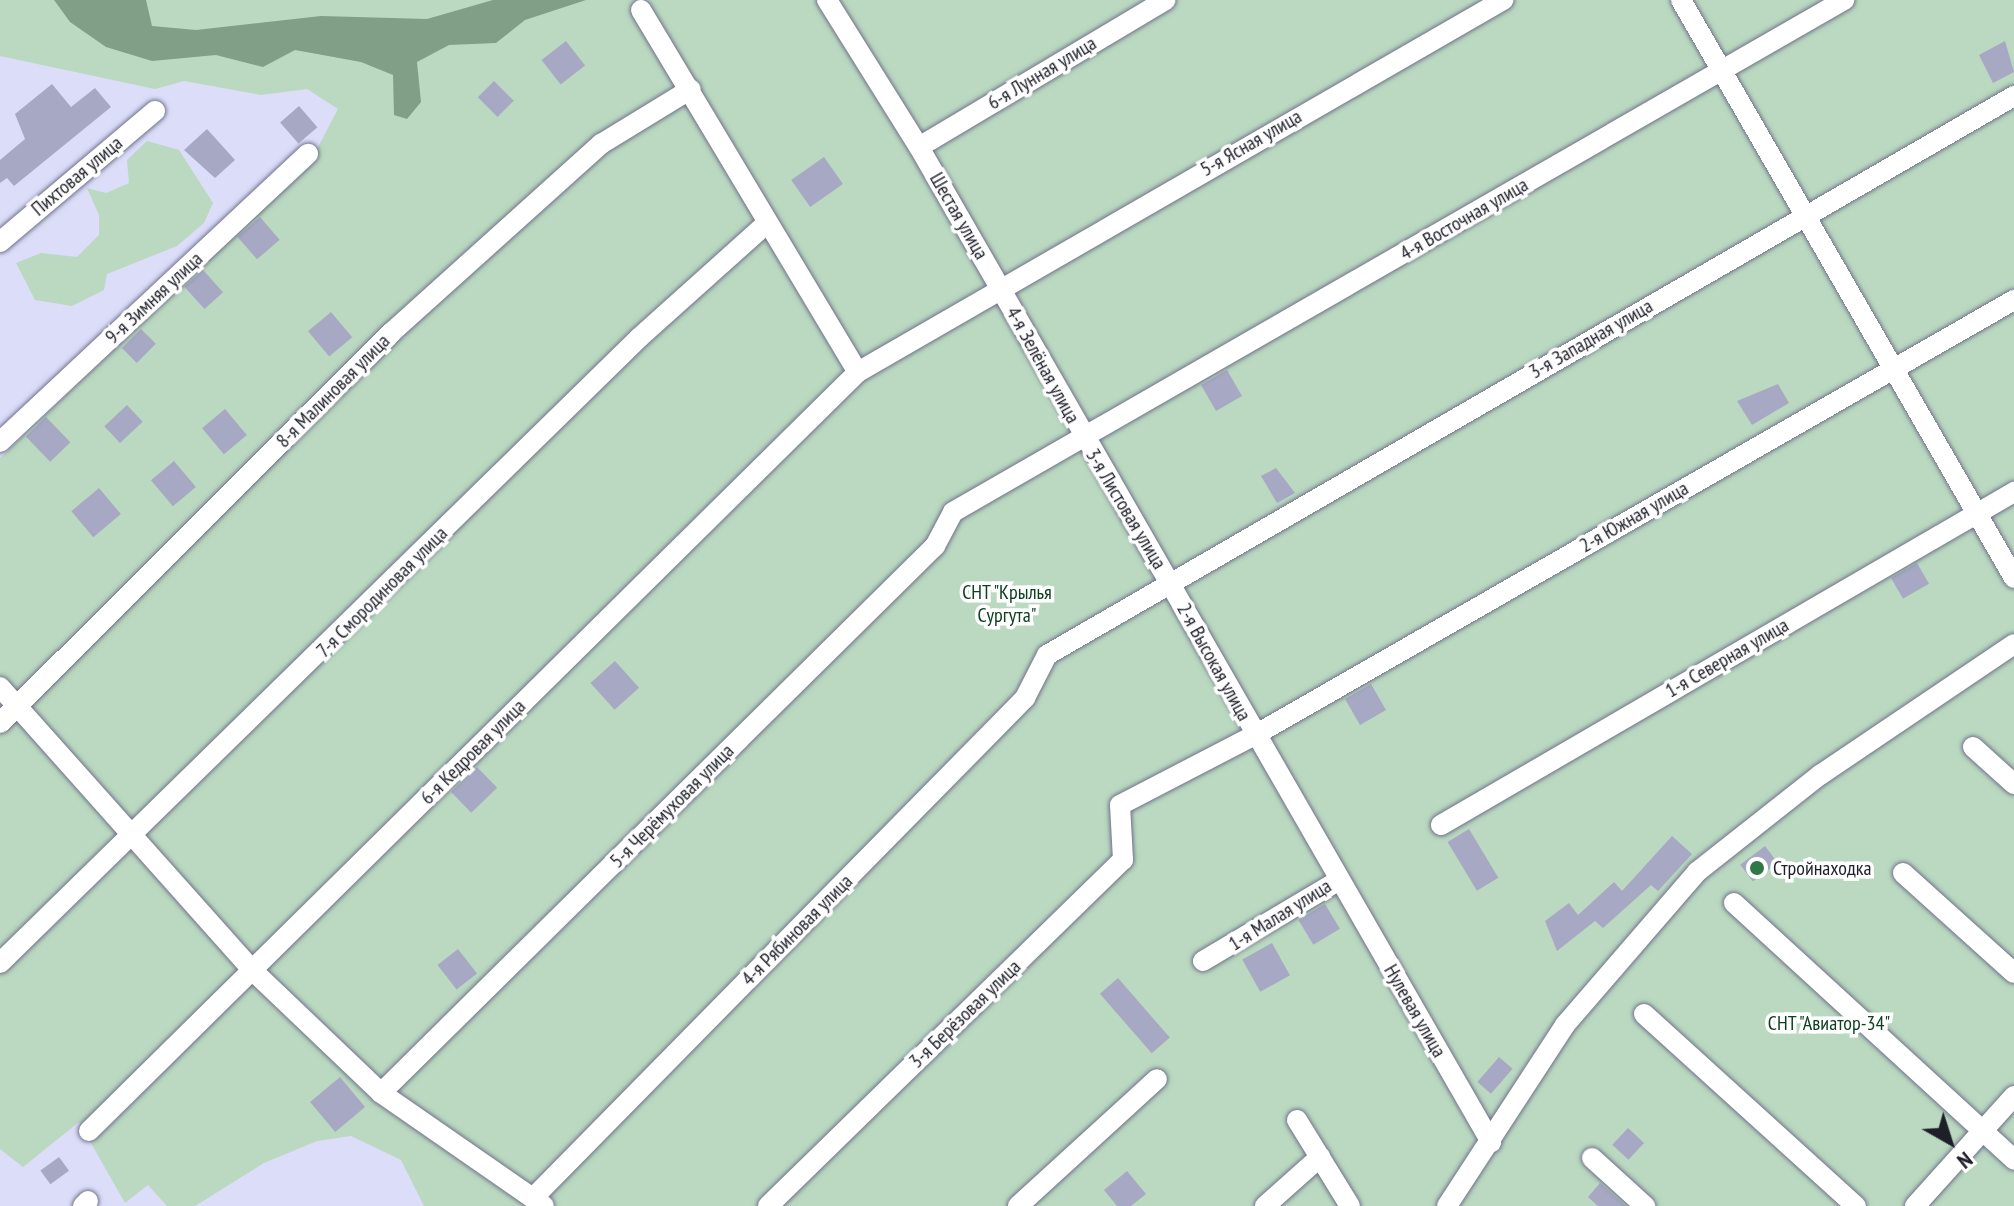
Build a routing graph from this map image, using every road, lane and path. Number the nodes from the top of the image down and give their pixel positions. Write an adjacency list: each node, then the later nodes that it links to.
1 (827, 0): 11 (street, Шестая улица)
2 (1166, 0): 11 (street, 6-я Лунная улица)
3 (1503, 0): 16 (street, 5-я Ясная улица)
4 (1681, 0): 7 (street)
5 (1844, 0): 7 (street, 4-я Восточная улица)
6 (641, 10): 8 (street)
7 (1723, 70): 13 (street); 20 (street, 4-я Восточная улица)
8 (691, 89): 14 (street); 30 (street, 8-я Малиновая улица)
9 (2014, 96): 13 (street, 3-я Западная улица)
10 (155, 111): 15 (street, Пихтовая улица)
11 (919, 147): 16 (street, Шестая улица)
12 (308, 154): 21 (street, 9-я Зимняя улица)
13 (1807, 216): 18 (street); 26 (street, 3-я Западная улица)
14 (766, 224): 19 (street); 37 (street, 7-я Смородиновая улица)
15 (0, 242)
16 (999, 286): 19 (street, 5-я Ясная улица); 20 (street, 4-я Зелёная улица)
17 (2014, 300): 18 (street, 2-я Южная улица)
18 (1891, 370): 24 (street); 32 (street, 2-я Южная улица)
19 (858, 372): 43 (street, 6-я Кедровая улица)
20 (1084, 438): 23 (street, 4-я Зелёная улица); 26 (street, 3-я Листовая улица)
21 (0, 442)
22 (2014, 492): 24 (street, 1-я Северная улица)
23 (953, 512): 47 (street, 5-я Черёмуховая улица)
24 (1974, 515): 25 (street); 36 (street, 1-я Северная улица)
25 (2014, 578)
26 (1168, 581): 28 (street, 3-я Листовая улица); 32 (street, 2-я Высокая улица)
27 (2014, 644): 52 (street)
28 (1047, 655): 56 (street, 4-я Рябиновая улица)
29 (0, 687): 30 (street)
30 (17, 707): 31 (street, 8-я Малиновая улица); 37 (street)
31 (0, 723)
32 (1255, 735): 35 (street, 2-я Высокая улица); 39 (street, 1-я Малая улица)
33 (1973, 747): 34 (street)
34 (2014, 784)
35 (1120, 805): 57 (street, 3-я Берёзовая улица)
36 (1441, 825)
37 (130, 839): 42 (street, 7-я Смородиновая улица); 43 (street)
38 (1903, 873): 44 (street)
39 (1338, 881): 41 (street, 1-я Малая улица); 52 (street, Нулевая улица)
40 (1734, 903): 51 (street)
41 (1203, 961)
42 (0, 963)
43 (252, 970): 47 (street); 50 (street, 6-я Кедровая улица)
44 (2014, 973)
45 (1644, 1014): 63 (street)
46 (1157, 1079): 58 (street)
47 (381, 1093): 56 (street)
48 (2014, 1096): 51 (street)
49 (1297, 1120): 53 (street)
50 (89, 1131)
51 (1983, 1133): 55 (street); 64 (street)
52 (1491, 1142): 61 (street)
53 (1320, 1157): 59 (street); 60 (street)
54 (1592, 1158): 62 (street)
55 (2014, 1160)
56 (539, 1201)
57 (768, 1206)
58 (1018, 1206)
59 (1265, 1206)
60 (1350, 1206)
61 (1447, 1206)
62 (1645, 1206)
63 (1856, 1206)
64 (1915, 1206)

